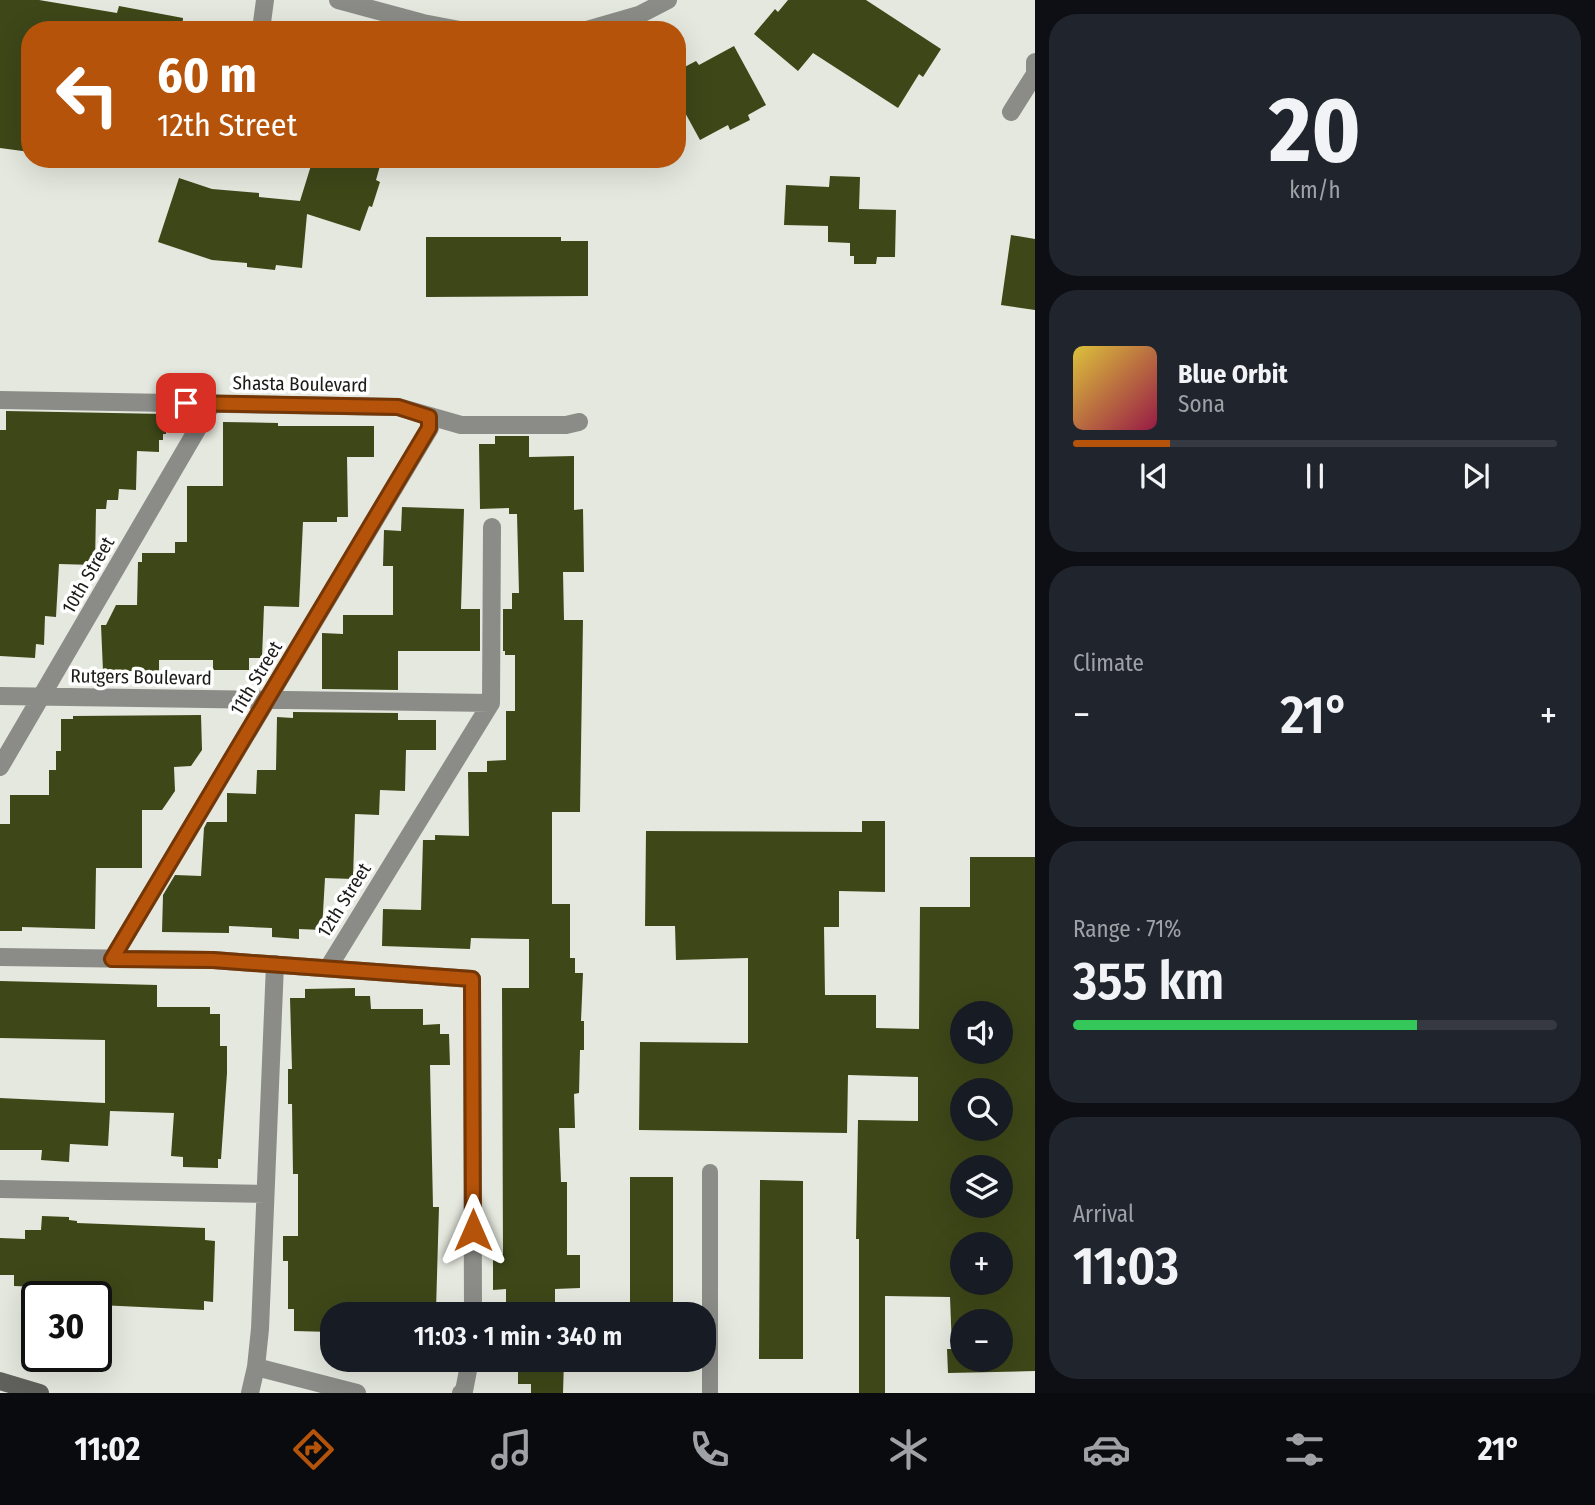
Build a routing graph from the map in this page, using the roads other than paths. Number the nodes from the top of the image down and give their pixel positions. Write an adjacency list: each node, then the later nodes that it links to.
1 (265, 0): 4 (street)
2 (338, 0): 5 (street)
3 (668, 0): 6 (street)
4 (262, 21)
5 (416, 21)
6 (618, 21)
7 (1035, 62): 8 (street)
8 (1010, 112)
9 (0, 400): 10 (street, Shasta Boulevard)
10 (212, 404): 11 (street, Shasta Boulevard); 15 (street, 10th Street)
11 (429, 417): 12 (street, Shasta Boulevard); 16 (street, 11th Street)
12 (579, 422)
13 (492, 527): 17 (street)
14 (0, 696): 15 (street, Rutgers Boulevard)
15 (41, 696): 16 (street, Rutgers Boulevard); 18 (street, 10th Street)
16 (267, 699): 17 (street, Rutgers Boulevard); 20 (street, 11th Street)
17 (491, 703): 22 (street, 12th Street)
18 (0, 767)
19 (0, 957): 20 (street)
20 (112, 959): 21 (street)
21 (275, 964): 22 (street); 25 (street)
22 (328, 968): 26 (street, 12th Street)
23 (710, 1172): 34 (lane)
24 (0, 1189): 25 (street)
25 (265, 1194): 27 (street)
26 (473, 1302)
27 (256, 1367): 31 (street); 32 (street)
28 (468, 1372): 33 (street)
29 (0, 1381): 30 (street)
30 (40, 1393)
31 (250, 1393)
32 (356, 1393)
33 (461, 1393)
34 (710, 1393)

